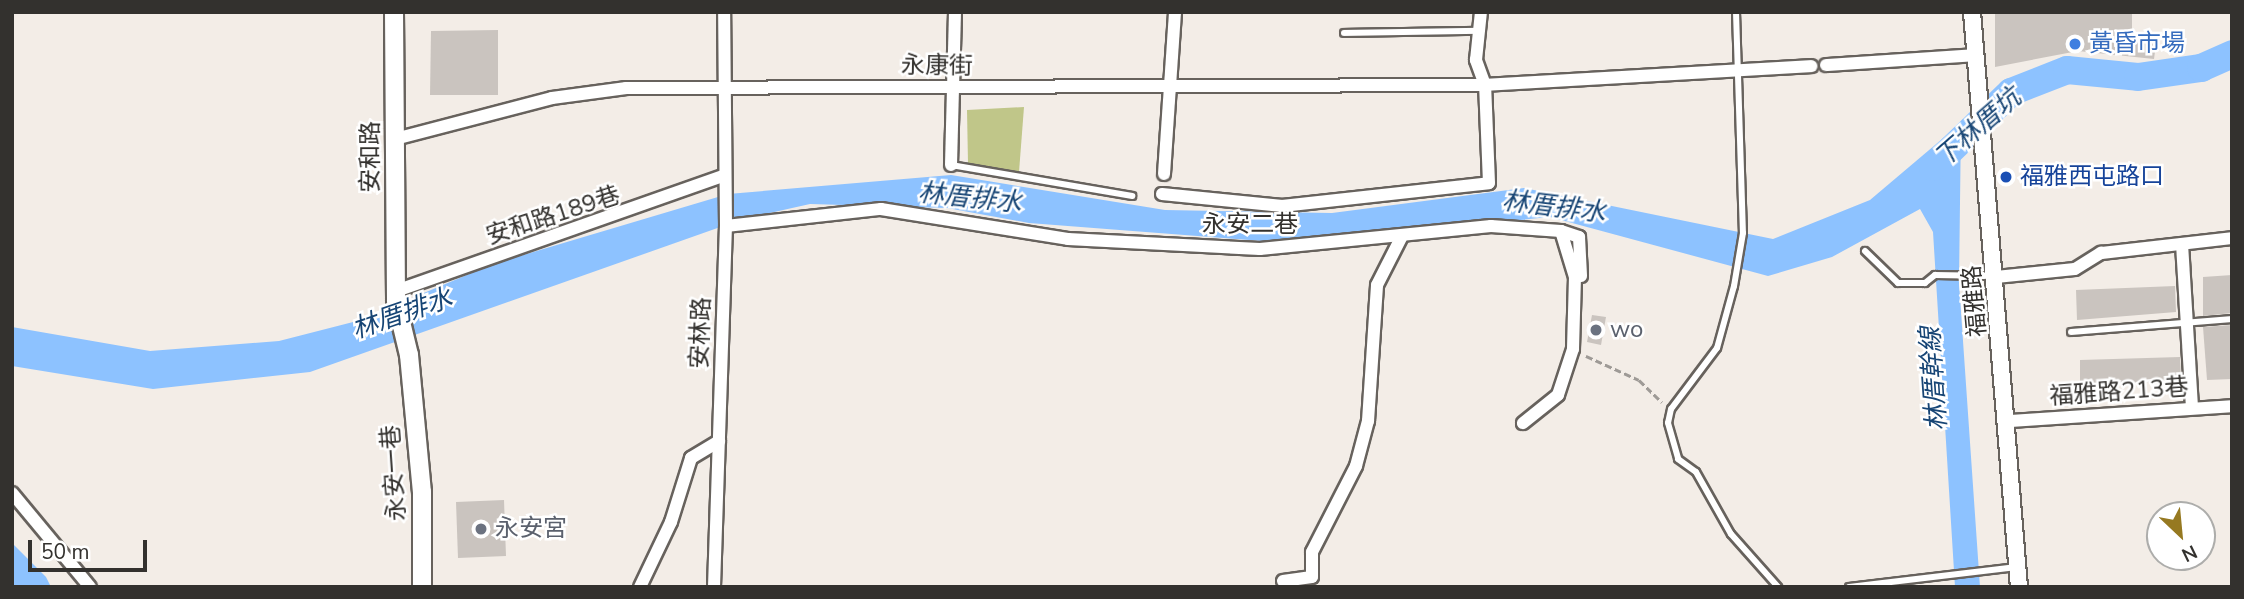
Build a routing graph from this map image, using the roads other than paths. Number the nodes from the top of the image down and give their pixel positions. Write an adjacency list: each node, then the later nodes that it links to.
1 (394, 12): 18 (main road, 安和路)
2 (724, 12): 14 (street)
3 (955, 12): 16 (street)
4 (1175, 12): 17 (street)
5 (1481, 12): 8 (street)
6 (1736, 12): 13 (lane)
7 (1972, 12): 10 (street, 福雅路)
8 (1479, 31): 9 (lane); 15 (street)
9 (1343, 33)
10 (1975, 55): 11 (street); 30 (street, 福雅路)
11 (1826, 65)
12 (1811, 66): 13 (street, 永康街)
13 (1741, 70): 15 (street, 永康街); 49 (lane)
14 (724, 85): 16 (street, 永康街); 18 (street, 永康街); 21 (street)
15 (1485, 85): 17 (street, 永康街); 22 (street)
16 (953, 88): 17 (street, 永康街); 19 (street)
17 (1171, 88): 20 (street)
18 (395, 138): 31 (main road, 安和路)
19 (951, 165): 23 (lane)
20 (1164, 174)
21 (722, 178): 24 (street, 安林路); 31 (street, 安和路189巷)
22 (1162, 194)
23 (1132, 196)
24 (726, 226): 26 (street, 永安二巷); 41 (street, 安林路)
25 (1561, 230): 26 (street, 永安二巷); 34 (street); 40 (street)
26 (1402, 236): 44 (street)
27 (2232, 238): 28 (street)
28 (2182, 244): 30 (street); 33 (street)
29 (1865, 251): 30 (lane)
30 (1996, 276): 39 (street, 福雅路)
31 (396, 296): 36 (main road, 安和路)
32 (2232, 319): 33 (lane)
33 (2186, 323): 35 (lane); 38 (street)
34 (1580, 332)
35 (2071, 332)
36 (408, 355): 46 (main road, 永安一巷)
37 (2232, 406): 38 (street, 福雅路213巷)
38 (2192, 408): 39 (street, 福雅路213巷)
39 (2008, 421): 43 (street, 福雅路)
40 (1523, 423)
41 (719, 442): 47 (street); 48 (street, 安林路)
42 (12, 493): 45 (street)
43 (2018, 566): 50 (lane); 51 (street, 福雅路)
44 (1283, 582)
45 (90, 587)
46 (422, 587)
47 (639, 587)
48 (714, 587)
49 (1778, 587)
50 (1849, 587)
51 (2020, 587)

